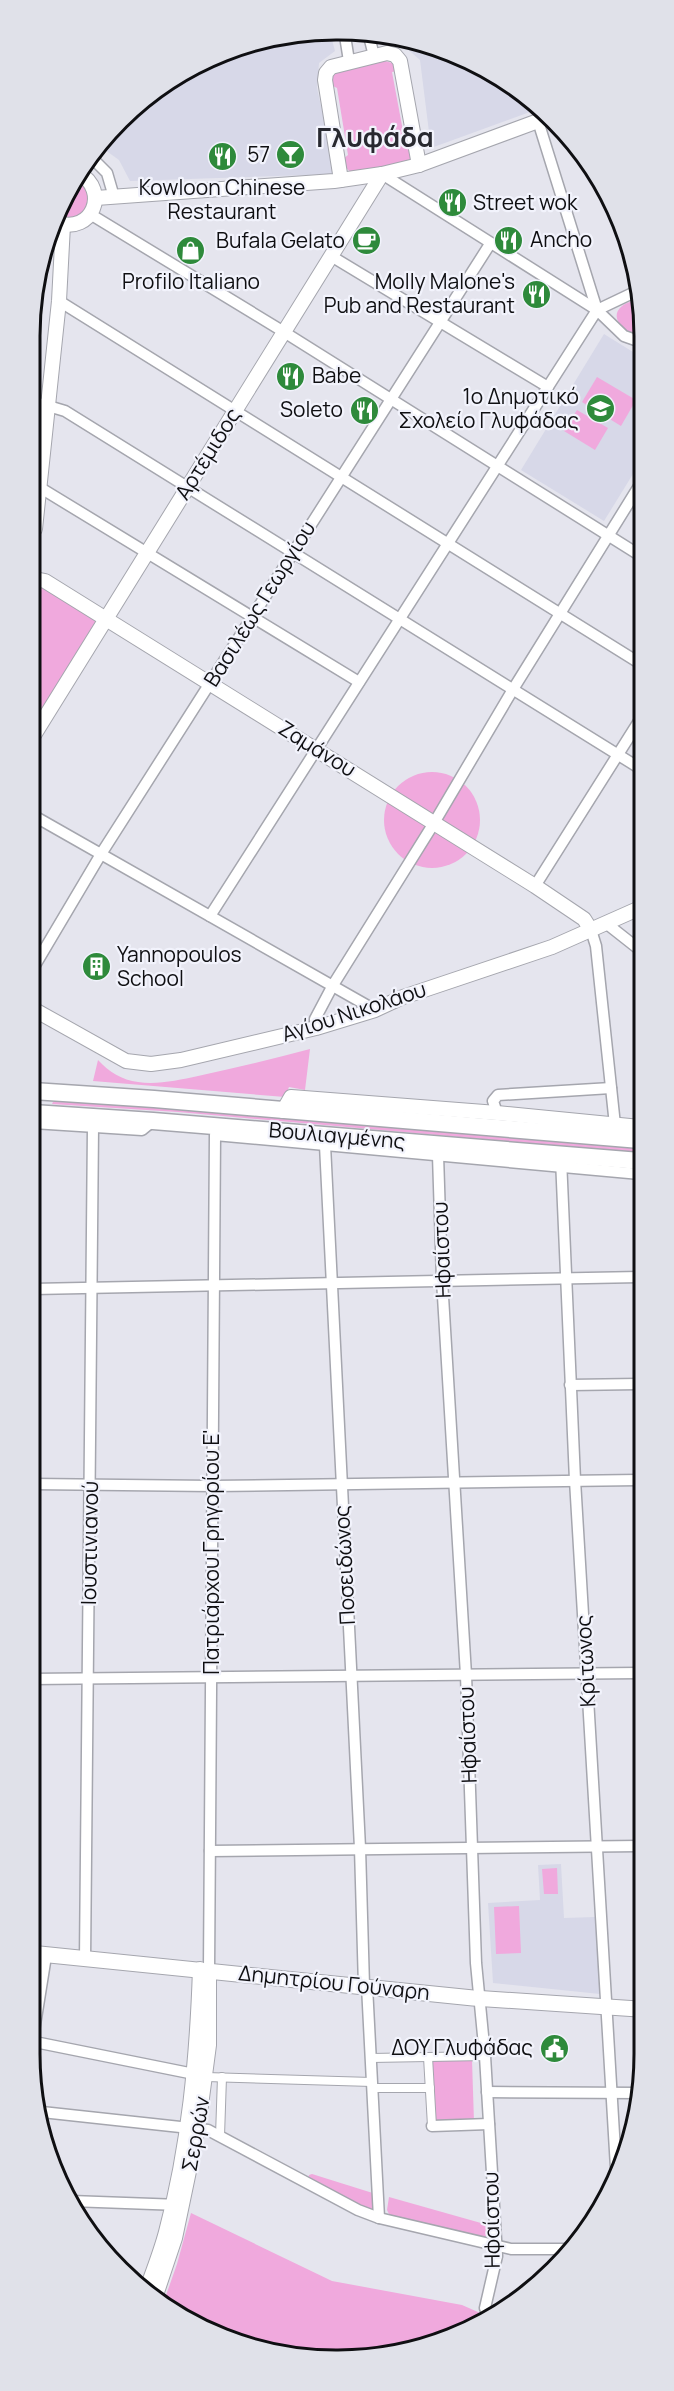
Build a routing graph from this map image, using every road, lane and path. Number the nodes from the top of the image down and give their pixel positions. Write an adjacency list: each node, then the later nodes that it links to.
1 (346, 40): 4 (street)
2 (371, 42): 3 (street)
3 (374, 56): 4 (street); 8 (street)
4 (349, 62): 11 (street)
5 (540, 121): 8 (street)
6 (546, 126): 21 (street)
7 (97, 163): 12 (street)
8 (419, 165): 9 (street)
9 (382, 174): 11 (street); 17 (street); 18 (street, Αρτέμιδος)
10 (86, 179): 13 (street)
11 (341, 180): 12 (street)
12 (114, 197): 13 (street)
13 (96, 198): 14 (street)
14 (90, 214): 15 (street); 23 (street)
15 (63, 224)
16 (57, 241): 20 (street)
17 (490, 244): 21 (street); 22 (street, Βασιλέως Γεωργίου)
18 (331, 256): 22 (street); 23 (street, Αρτέμιδος)
19 (630, 294): 21 (street)
20 (59, 301): 27 (street); 28 (street)
21 (597, 309): 24 (street); 25 (street)
22 (439, 323): 25 (street); 26 (street, Βασιλέως Γεωργίου)
23 (284, 332): 26 (street); 28 (street, Αρτέμιδος)
24 (634, 340)
25 (548, 387): 30 (street)
26 (391, 399): 30 (street); 31 (street, Βασιλέως Γεωργίου)
27 (42, 404): 29 (street); 32 (street)
28 (235, 411): 31 (street); 32 (street, Αρτέμιδος)
29 (40, 459)
30 (498, 466): 35 (street); 36 (street)
31 (341, 477): 36 (street); 39 (street, Βασιλέως Γεωργίου)
32 (188, 487): 38 (street, Αρτέμιδος); 39 (street)
33 (40, 488): 38 (street)
34 (634, 495): 35 (street)
35 (609, 536): 37 (street); 41 (street)
36 (448, 543): 41 (street); 44 (street)
37 (634, 552)
38 (147, 553): 42 (street); 43 (street, Αρτέμιδος)
39 (293, 553): 42 (street, Βασιλέως Γεωργίου); 44 (street)
40 (40, 580): 43 (street, Ζαμάνου)
41 (561, 614): 45 (street); 48 (street)
42 (252, 616): 46 (street, Βασιλέως Γεωργίου); 47 (street)
43 (106, 619): 46 (street, Ζαμάνου); 49 (street, Αρτέμιδος)
44 (400, 619): 47 (street); 48 (street)
45 (634, 660)
46 (210, 682): 51 (street, Ζαμάνου); 56 (street, Βασιλέως Γεωργίου)
47 (359, 682): 51 (street)
48 (512, 691): 52 (street); 55 (street)
49 (40, 725)
50 (634, 728): 52 (street)
51 (316, 749): 55 (street, Ζαμάνου); 59 (street)
52 (617, 754): 53 (street); 57 (street)
53 (634, 765)
54 (40, 819): 56 (street)
55 (434, 823): 57 (street, Ζαμάνου); 64 (street)
56 (101, 854): 59 (street); 63 (street, Βασιλέως Γεωργίου)
57 (535, 886): 61 (street, Ζαμάνου)
58 (634, 911): 60 (street, Αγίου Νικολάου)
59 (210, 916): 64 (street)
60 (607, 924): 61 (street, Αγίου Νικολάου); 62 (street)
61 (591, 930): 65 (street, Αγίου Νικολάου); 68 (street)
62 (634, 945)
63 (40, 957)
64 (333, 985): 65 (street); 67 (street)
65 (375, 1010): 67 (street, Αγίου Νικολάου)
66 (40, 1013): 67 (street, Αγίου Νικολάου)
67 (316, 1028)
68 (611, 1088): 72 (street); 75 (street)
69 (40, 1091): 70 (main road, Βουλιαγμένης)
70 (283, 1111): 72 (street); 78 (main road, Βουλιαγμένης)
71 (40, 1113): 73 (main road, Βουλιαγμένης)
72 (497, 1113): 78 (street)
73 (153, 1120): 76 (street); 80 (main road, Βουλιαγμένης)
74 (40, 1123): 76 (street)
75 (615, 1125): 77 (street); 78 (street)
76 (93, 1126): 92 (street, Ιουστινιανού)
77 (634, 1127)
78 (574, 1128): 79 (main road, Βουλιαγμένης)
79 (634, 1139)
80 (344, 1142): 81 (street); 82 (main road, Βουλιαγμένης); 83 (street)
81 (325, 1145): 90 (street, Ποσειδώνος); 91 (street, Πατριάρχου Γρηγορίου E')
82 (484, 1154): 83 (street); 84 (main road, Βουλιαγμένης)
83 (438, 1155): 89 (street, Ηφαίστου)
84 (561, 1160): 85 (main road, Βουλιαγμένης); 86 (street); 88 (street, Κρίτωνος)
85 (634, 1161)
86 (634, 1173)
87 (634, 1277): 88 (street)
88 (566, 1278): 89 (street); 95 (street, Κρίτωνος)
89 (442, 1280): 90 (street); 98 (street, Ηφαίστου)
90 (330, 1284): 91 (street); 101 (street, Ποσειδώνος)
91 (214, 1286): 92 (street); 102 (street, Πατριάρχου Γρηγορίου E')
92 (90, 1288): 93 (street); 99 (street, Ιουστινιανού)
93 (40, 1289)
94 (634, 1384): 95 (street)
95 (570, 1385): 96 (street, Κρίτωνος)
96 (575, 1480): 97 (street); 98 (street); 104 (street, Κρίτωνος)
97 (634, 1480)
98 (455, 1482): 101 (street); 105 (street, Ηφαίστου)
99 (91, 1483): 100 (street); 102 (street); 108 (street, Ιουστινιανού)
100 (40, 1484)
101 (341, 1484): 102 (street); 106 (street, Ποσειδώνος)
102 (213, 1486): 107 (street, Πατριάρχου Γρηγορίου E')
103 (634, 1673): 104 (street)
104 (587, 1674): 105 (street); 110 (street, Κρίτωνος)
105 (466, 1675): 106 (street); 112 (street, Ηφαίστου)
106 (351, 1676): 107 (street); 113 (street, Ποσειδώνος)
107 (211, 1677): 108 (street); 114 (street, Πατριάρχου Γρηγορίου E')
108 (87, 1678): 109 (street); 117 (street, Ιουστινιανού)
109 (40, 1679)
110 (596, 1846): 111 (street); 112 (street); 122 (street, Κρίτωνος)
111 (634, 1846)
112 (473, 1847): 113 (street); 121 (street, Ηφαίστου)
113 (360, 1848): 114 (street); 119 (street, Ποσειδώνος)
114 (210, 1851): 118 (street, Πατριάρχου Γρηγορίου E')
115 (40, 1955): 116 (main road, Δημητρίου Γούναρη)
116 (46, 1956): 117 (main road, Δημητρίου Γούναρη); 120 (street)
117 (85, 1960): 118 (main road, Δημητρίου Γούναρη)
118 (204, 1970): 119 (main road, Δημητρίου Γούναρη); 128 (street, Σερρών)
119 (366, 1986): 121 (main road, Δημητρίου Γούναρη); 126 (street, Ποσειδώνος)
120 (40, 1990)
121 (478, 1998): 122 (main road, Δημητρίου Γούναρη); 125 (street, Ηφαίστου)
122 (607, 2007): 123 (main road, Δημητρίου Γούναρη); 133 (street, Κρίτωνος)
123 (634, 2009)
124 (40, 2043): 128 (street)
125 (485, 2056): 127 (street); 132 (street, Ηφαίστου)
126 (371, 2058): 127 (street); 130 (street, Ποσειδώνος)
127 (428, 2058): 131 (street)
128 (200, 2075): 129 (street); 138 (street, Σερρών)
129 (222, 2077): 130 (street); 139 (street)
130 (372, 2085): 131 (street); 143 (street, Ποσειδώνος)
131 (430, 2088): 137 (street)
132 (487, 2092): 133 (street); 136 (street, Ηφαίστου)
133 (611, 2093): 134 (street); 140 (street, Κρίτωνος)
134 (631, 2093)
135 (46, 2112): 138 (street)
136 (489, 2124): 137 (street); 144 (street, Ηφαίστου)
137 (432, 2126)
138 (193, 2127): 139 (street); 142 (street, Σερρών)
139 (220, 2136): 143 (street)
140 (615, 2156)
141 (79, 2200): 142 (street)
142 (178, 2204): 146 (street, Σερρών); 147 (street, Σερρών)
143 (379, 2218): 144 (street)
144 (496, 2246): 145 (street); 148 (street, Ηφαίστου)
145 (560, 2249)
146 (149, 2283)
147 (158, 2290)
148 (486, 2310)

